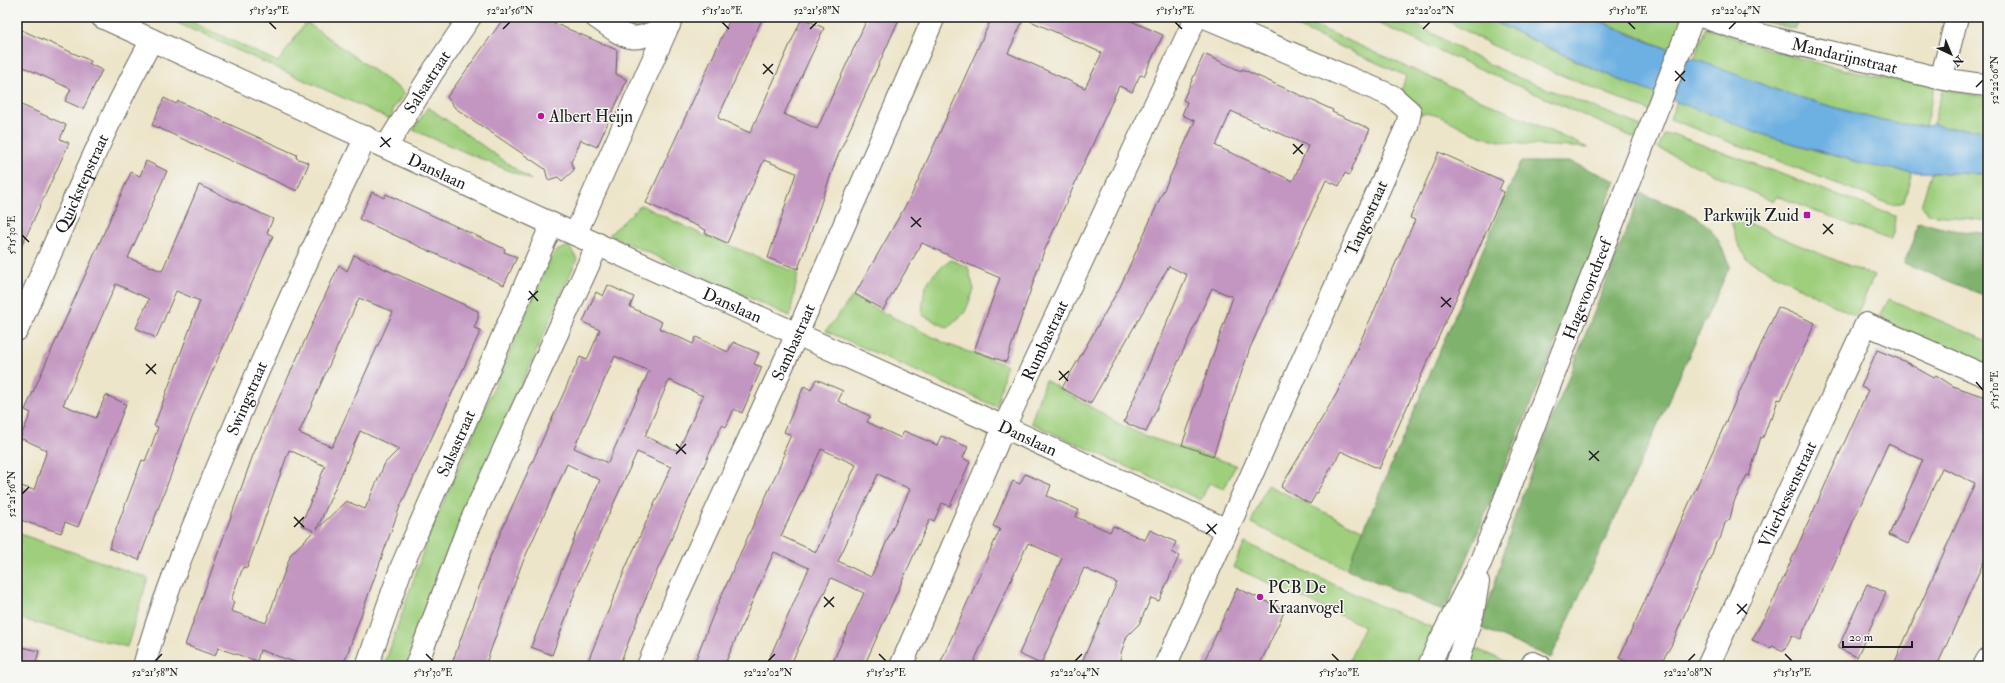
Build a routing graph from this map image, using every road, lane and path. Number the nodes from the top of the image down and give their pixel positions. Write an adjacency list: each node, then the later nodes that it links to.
1 (102, 17): 12 (street, Danslaan)
2 (470, 17): 17 (street, Salsastraat)
3 (596, 17): 11 (street)
4 (934, 17): 22 (street, Sambastraat)
5 (1196, 17): 24 (street, Rumbastraat)
6 (1206, 17): 25 (street, Tangostraat)
7 (1693, 17): 26 (street, Hagevoortdreef)
8 (1704, 17): 15 (street, Mandarijnstraat)
9 (1957, 17): 14 (street)
10 (670, 21): 11 (street); 13 (street)
11 (628, 38): 13 (street)
12 (152, 40): 16 (street, Danslaan); 21 (street, Quickstepstraat)
13 (655, 55): 19 (street)
14 (1944, 72)
15 (1988, 85)
16 (366, 137): 17 (street, Danslaan); 29 (street, Swingstraat)
17 (386, 147): 18 (street, Danslaan)
18 (552, 224): 19 (street, Danslaan); 30 (street, Salsastraat)
19 (576, 233): 20 (street, Danslaan)
20 (598, 244): 22 (street, Danslaan); 31 (street)
21 (17, 330)
22 (797, 334): 24 (street, Danslaan); 32 (street, Sambastraat)
23 (1988, 377): 36 (street, Vlierbessenstraat)
24 (1004, 427): 25 (street, Danslaan); 33 (street, Rumbastraat)
25 (1227, 530): 34 (street)
26 (1466, 609): 28 (street, Hagevoortdreef); 35 (street, Hagevoortdreef)
27 (1988, 658): 37 (street)
28 (1459, 660)
29 (144, 666)
30 (367, 666)
31 (416, 666)
32 (648, 666)
33 (901, 666)
34 (1165, 666)
35 (1429, 666)
36 (1708, 666)
37 (1984, 666)

